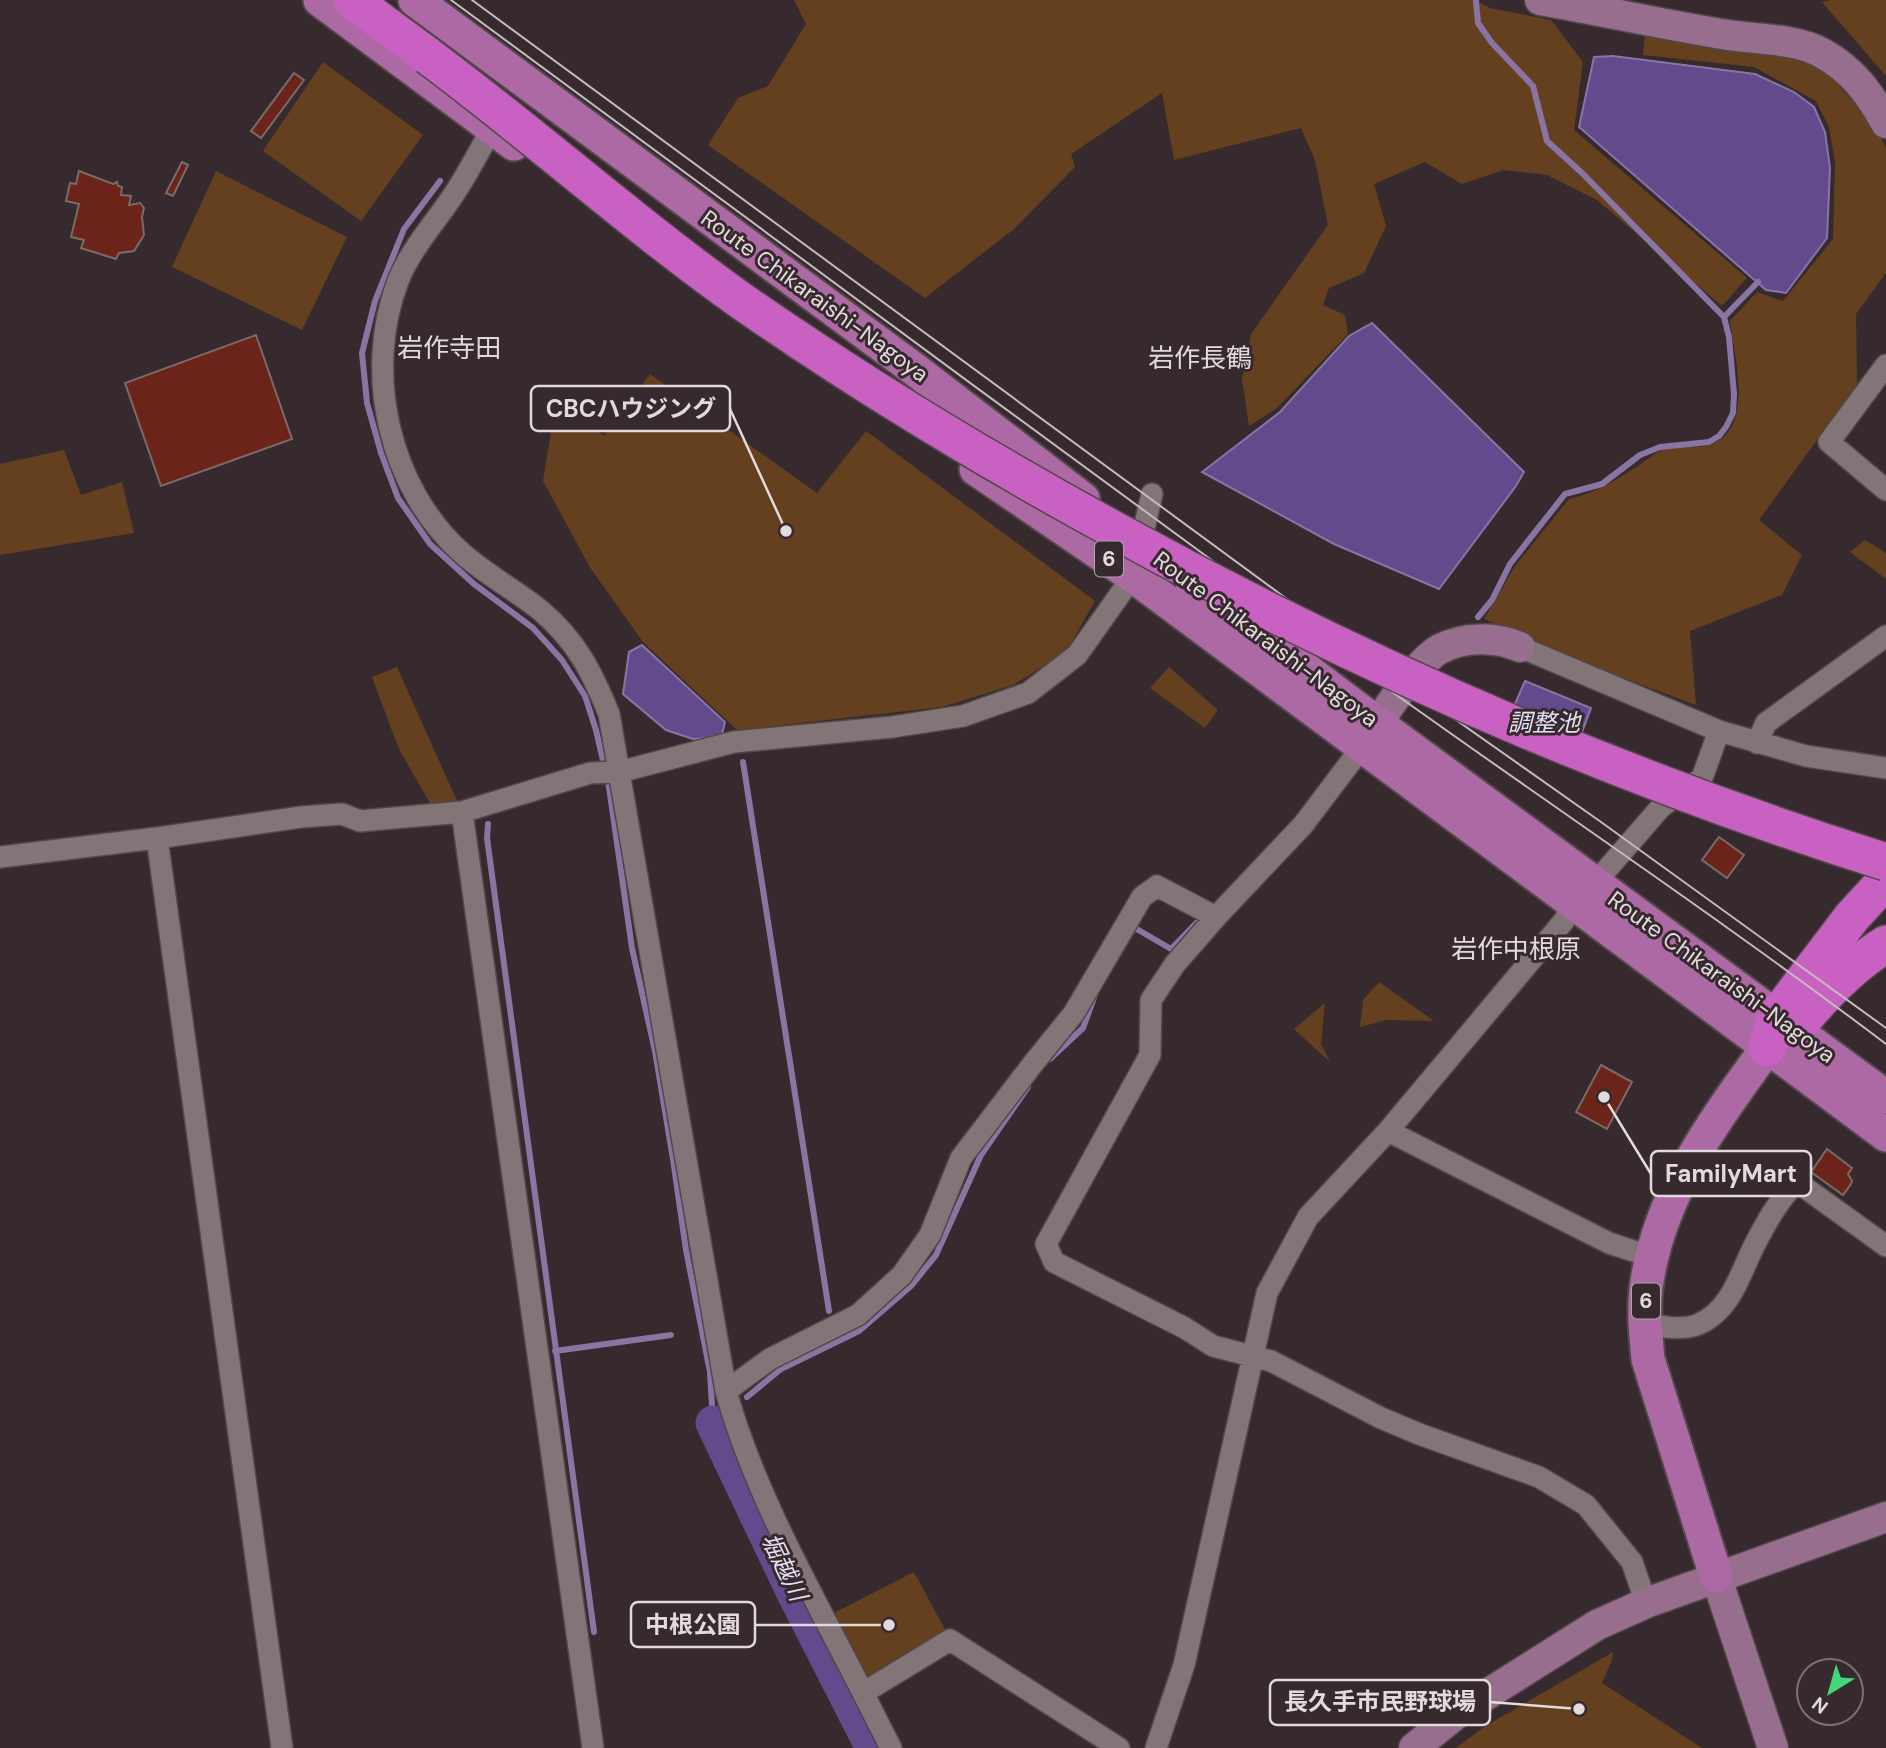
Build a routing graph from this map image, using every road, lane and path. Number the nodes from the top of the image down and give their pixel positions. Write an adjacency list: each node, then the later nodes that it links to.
1 (320, 0): 8 (main road, Route Chikaraishi-Nagoya / 6)
2 (352, 0): 6 (highway)
3 (380, 0): 6 (highway)
4 (415, 0): 12 (main road, Route Chikaraishi-Nagoya / 6)
5 (1540, 0): 7 (main road)
6 (433, 49): 23 (highway); 25 (highway, bridge)
7 (1886, 123)
8 (492, 128): 13 (main road, Route Chikaraishi-Nagoya / 6); 20 (street)
9 (1886, 365): 10 (street)
10 (1886, 490)
11 (1152, 494): 12 (street)
12 (1140, 543): 13 (street); 17 (main road, Route Chikaraishi-Nagoya / 6)
13 (1133, 576): 17 (main road, Route Chikaraishi-Nagoya / 6); 20 (street)
14 (1886, 636): 18 (street)
15 (1520, 647): 16 (street); 17 (main road)
16 (1719, 731): 18 (street); 27 (street)
17 (1370, 736): 27 (main road, Route Chikaraishi-Nagoya / 6); 28 (street)
18 (1757, 743): 19 (street)
19 (1886, 768)
20 (619, 772): 21 (street); 38 (street)
21 (462, 812): 22 (street); 44 (street)
22 (157, 838): 24 (street); 43 (street)
23 (1886, 845)
24 (0, 857)
25 (1886, 862)
26 (1886, 880): 30 (highway)
27 (1584, 894): 30 (main road, Route Chikaraishi-Nagoya / 6); 32 (street)
28 (1216, 917): 37 (street); 38 (street)
29 (1886, 944): 30 (highway)
30 (1779, 1032): 31 (main road, Route Chikaraishi-Nagoya / 6); 33 (main road, Route Chikaraishi-Nagoya / 6); 35 (main road, Route Chikaraishi-Nagoya / 6)
31 (1886, 1097)
32 (1388, 1131): 35 (street); 37 (street)
33 (1886, 1135)
34 (1886, 1247): 36 (street)
35 (1652, 1257): 36 (main road, Route Chikaraishi-Nagoya / 6)
36 (1645, 1323): 40 (main road, Route Chikaraishi-Nagoya / 6)
37 (1254, 1355): 41 (street); 47 (street)
38 (726, 1391): 42 (street)
39 (1886, 1517): 40 (main road)
40 (1716, 1577): 41 (main road); 49 (main road)
41 (1646, 1603): 48 (main road)
42 (863, 1693): 45 (street); 46 (street)
43 (282, 1748)
44 (593, 1748)
45 (891, 1748)
46 (1119, 1748)
47 (1156, 1748)
48 (1414, 1748)
49 (1773, 1748)

